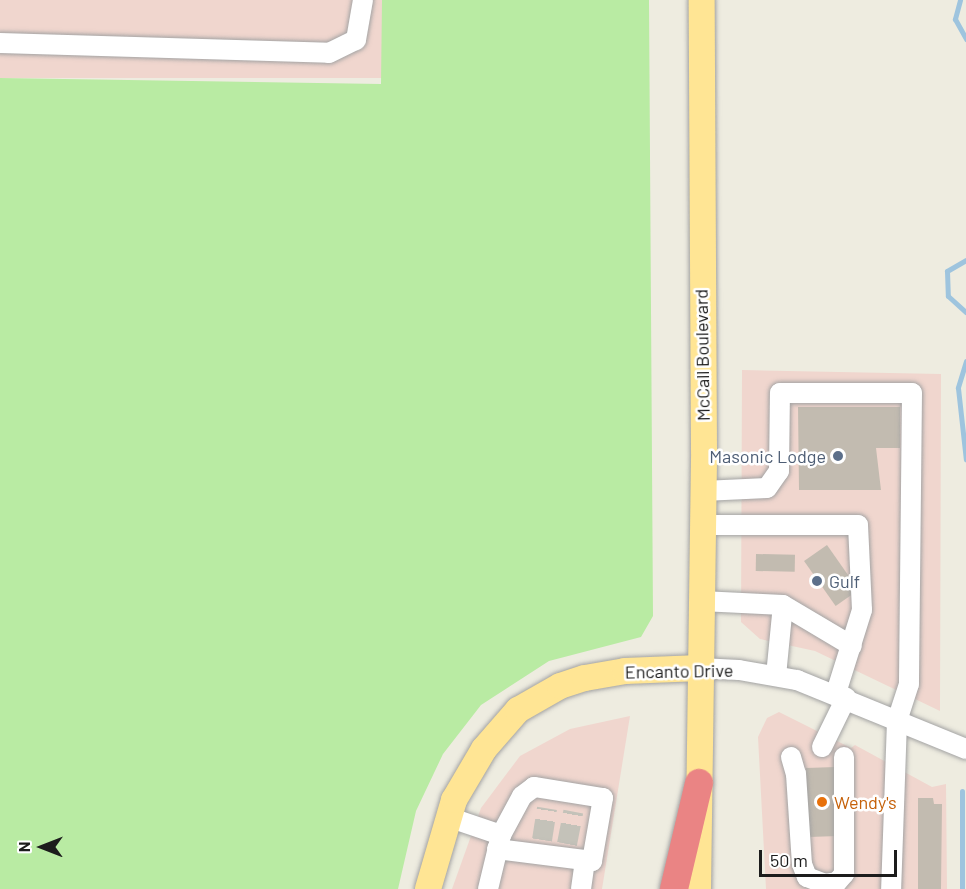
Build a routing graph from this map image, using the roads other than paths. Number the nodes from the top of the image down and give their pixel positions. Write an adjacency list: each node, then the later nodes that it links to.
1 (363, 0): 3 (street)
2 (702, 0): 4 (main road, McCall Boulevard)
3 (0, 43)
4 (703, 491): 5 (main road, McCall Boulevard); 12 (street)
5 (702, 525): 6 (main road, McCall Boulevard); 8 (street)
6 (701, 601): 7 (street); 9 (main road, McCall Boulevard)
7 (783, 605): 8 (street); 10 (street)
8 (852, 646): 11 (street)
9 (700, 669): 10 (street, Encanto Drive); 17 (main road, McCall Boulevard); 18 (main road, Encanto Drive)
10 (776, 676): 11 (street, Encanto Drive)
11 (841, 696): 12 (street, Encanto Drive); 13 (street)
12 (897, 722): 14 (street, Encanto Drive); 26 (street)
13 (822, 747)
14 (966, 749)
15 (791, 757): 16 (street)
16 (844, 757)
17 (699, 783): 24 (highway); 25 (main road, McCall Boulevard)
18 (448, 817): 19 (street); 21 (main road, Encanto Drive)
19 (499, 842): 20 (street); 20 (street); 22 (street)
20 (585, 860): 23 (street)
21 (428, 889)
22 (488, 889)
23 (581, 889)
24 (674, 889)
25 (698, 889)
26 (891, 889)

